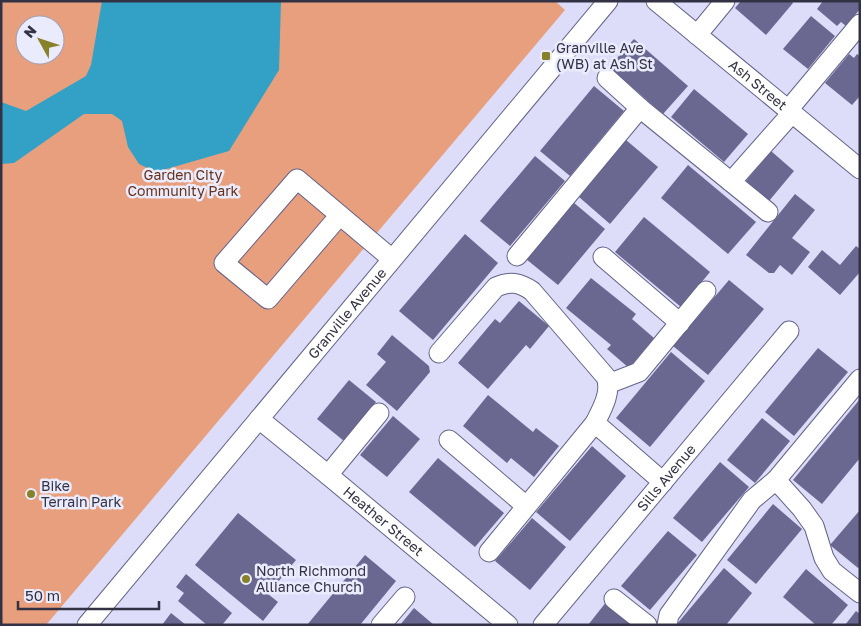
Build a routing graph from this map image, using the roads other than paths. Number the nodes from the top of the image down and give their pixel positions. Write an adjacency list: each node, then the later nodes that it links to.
1 (608, 1): 15 (street, Granville Avenue)
2 (656, 1): 5 (street, Ash Street)
3 (725, 1): 5 (street)
4 (860, 24): 8 (street)
5 (697, 35): 8 (street, Ash Street)
6 (607, 78): 7 (street)
7 (640, 108): 10 (street); 13 (street)
8 (790, 111): 9 (street, Ash Street); 10 (street)
9 (860, 169)
10 (731, 182): 11 (street)
11 (768, 212)
12 (340, 215): 12 (street); 15 (street)
13 (518, 256)
14 (603, 257): 17 (street)
15 (392, 259): 23 (street, Granville Avenue)
16 (706, 291): 17 (street)
17 (680, 322): 21 (street)
18 (789, 331): 28 (street, Sills Avenue)
19 (438, 353): 21 (street)
20 (860, 379): 27 (street)
21 (608, 384): 24 (street)
22 (379, 412): 26 (street)
23 (259, 419): 26 (street, Heather Street); 34 (street, Granville Avenue)
24 (595, 423): 28 (street); 29 (street)
25 (449, 440): 29 (street)
26 (328, 475): 36 (street, Heather Street)
27 (776, 480): 31 (street); 39 (street)
28 (663, 482): 37 (street, Sills Avenue)
29 (526, 506): 30 (street)
30 (489, 552)
31 (858, 589)
32 (405, 597): 35 (street)
33 (614, 599): 38 (street)
34 (87, 625)
35 (381, 625)
36 (508, 625)
37 (544, 625)
38 (647, 625)
39 (668, 625)

